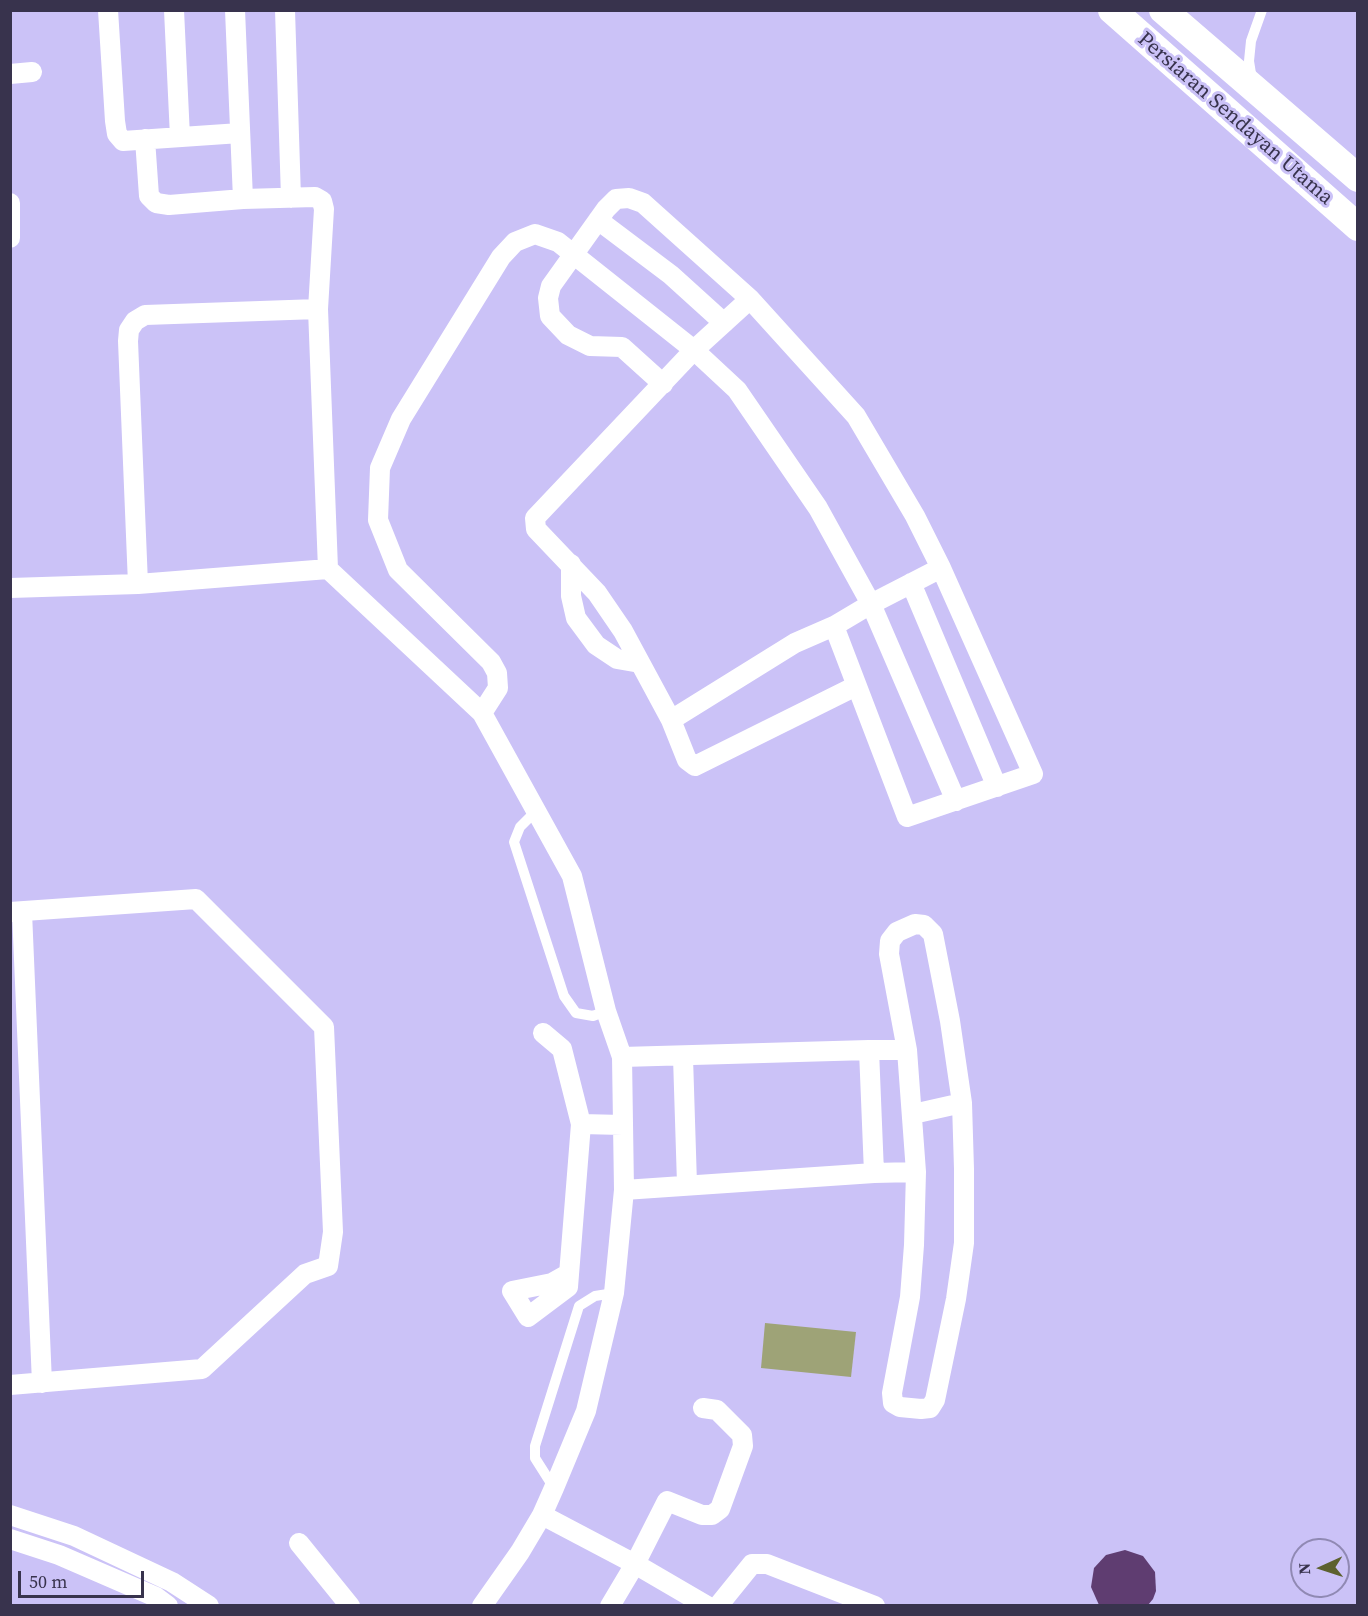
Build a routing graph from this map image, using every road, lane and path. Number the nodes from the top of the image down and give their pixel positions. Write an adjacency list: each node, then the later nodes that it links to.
1 (108, 10): 13 (street)
2 (174, 10): 12 (street)
3 (235, 10): 11 (street)
4 (285, 10): 15 (street)
5 (1112, 10): 19 (main road, Persiaran Sendayan Utama)
6 (1163, 10): 10 (main road, Persiaran Sendayan Utama)
7 (1262, 10): 10 (lane)
8 (32, 72): 9 (street)
9 (10, 74)
10 (1253, 86): 14 (main road, Persiaran Sendayan Utama)
11 (240, 133): 12 (street); 16 (street)
12 (180, 137): 13 (street)
13 (145, 139): 16 (street)
14 (1358, 177)
15 (291, 198): 16 (street); 23 (street)
16 (243, 199)
17 (10, 203): 20 (street)
18 (597, 220): 21 (street); 22 (street); 24 (street)
19 (1358, 227)
20 (10, 238)
21 (573, 254): 25 (street); 26 (street); 37 (street)
22 (750, 299): 24 (street); 28 (street)
23 (318, 309): 29 (street); 31 (street)
24 (723, 323): 25 (street)
25 (694, 350): 26 (street); 33 (street)
26 (663, 384): 27 (street)
27 (571, 564): 35 (street); 35 (street)
28 (941, 568): 30 (street); 39 (street)
29 (328, 569): 31 (street); 37 (street)
30 (912, 583): 33 (street); 39 (street)
31 (138, 584): 32 (street)
32 (10, 588)
33 (871, 604): 34 (street); 40 (street)
34 (834, 626): 36 (street); 38 (street)
35 (640, 663): 38 (street)
36 (856, 686): 38 (street); 40 (street)
37 (482, 713): 41 (street)
38 (671, 720)
39 (997, 787): 40 (street)
40 (956, 801)
41 (536, 811): 43 (street); 43 (lane)
42 (16, 912): 59 (street); 59 (street)
43 (606, 1011): 47 (street)
44 (543, 1033): 51 (street)
45 (868, 1050): 46 (street); 48 (street); 54 (street)
46 (907, 1050): 49 (street); 50 (street)
47 (622, 1057): 48 (street); 52 (street)
48 (682, 1057): 55 (street)
49 (962, 1103): 50 (street); 53 (street)
50 (913, 1114): 53 (street)
51 (581, 1124): 52 (street); 57 (street)
52 (623, 1125): 56 (street)
53 (916, 1172): 54 (street)
54 (874, 1173): 55 (street)
55 (687, 1184): 56 (street)
56 (624, 1190): 58 (street)
57 (568, 1274): 57 (street)
58 (614, 1293): 62 (street); 62 (lane)
59 (42, 1383): 60 (street)
60 (10, 1385)
61 (704, 1408): 67 (street)
62 (554, 1488): 64 (street)
63 (10, 1515): 69 (street)
64 (542, 1515): 67 (street); 71 (street)
65 (10, 1539): 68 (street)
66 (299, 1543): 70 (street)
67 (635, 1563): 72 (street); 73 (street)
68 (168, 1605)
69 (209, 1605)
70 (351, 1605)
71 (482, 1605)
72 (610, 1605)
73 (707, 1605)
74 (718, 1605): 75 (street)
75 (875, 1605)

